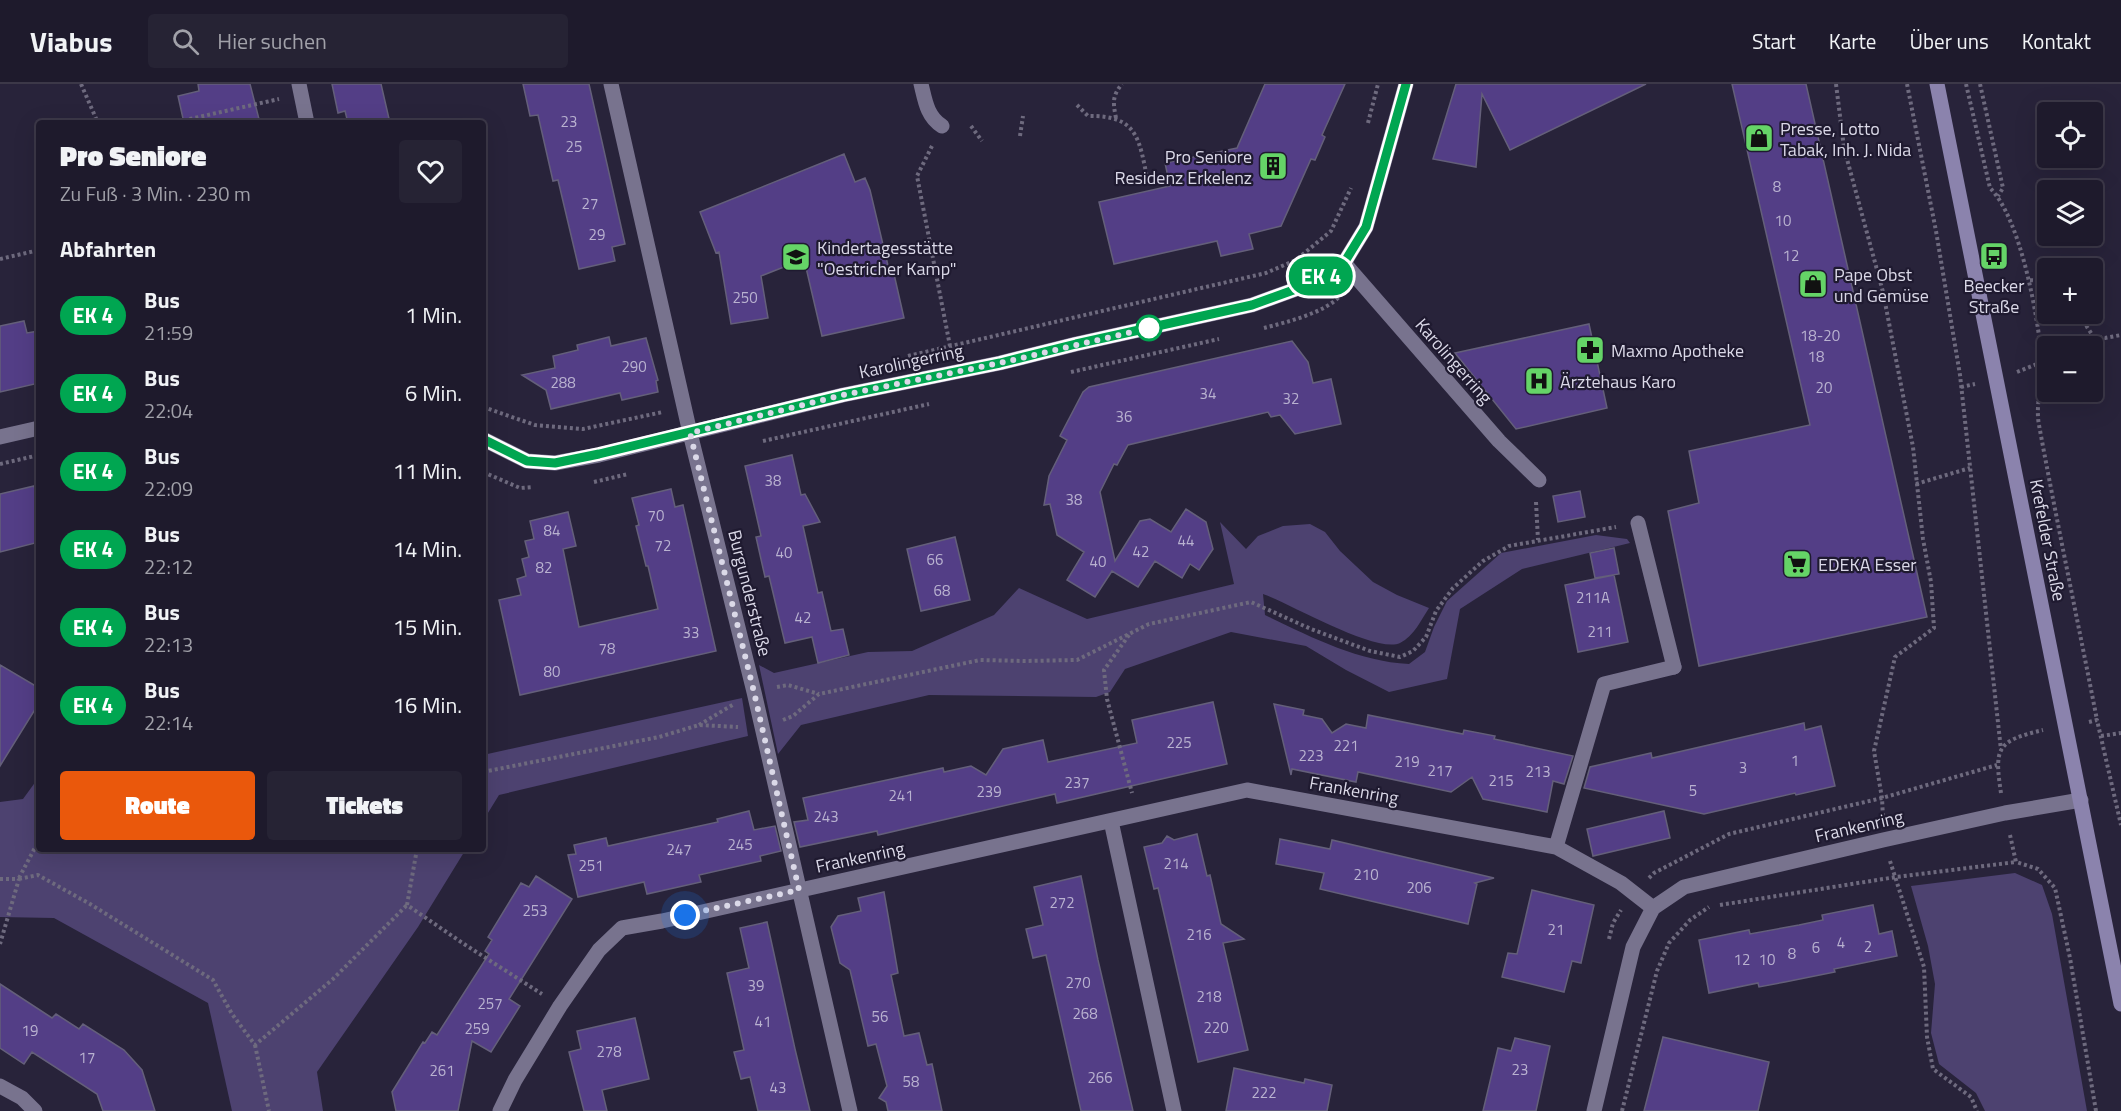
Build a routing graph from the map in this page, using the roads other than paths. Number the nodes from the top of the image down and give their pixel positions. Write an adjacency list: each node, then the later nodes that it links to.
1 (611, 84): 10 (street, Burgunderstraße)
2 (921, 84): 7 (street)
3 (1406, 84): 8 (street, Karolingerring)
4 (1938, 84): 15 (street, Krefelder Straße)
5 (300, 89): 6 (street)
6 (306, 120)
7 (942, 126)
8 (1344, 263): 10 (street, Karolingerring); 13 (street, Karolingerring)
9 (36, 429): 11 (street)
10 (690, 433): 12 (street, Karolingerring); 18 (street, Burgunderstraße)
11 (0, 437)
12 (486, 440)
13 (1539, 480)
14 (1638, 523): 17 (street)
15 (2081, 800): 19 (street, Frankenring); 20 (street, Krefelder Straße)
16 (1111, 821): 17 (street, Frankenring); 18 (street, Frankenring); 25 (street)
17 (1556, 847): 19 (street, Frankenring)
18 (799, 890): 23 (street, Frankenring); 24 (street, Burgunderstraße)
19 (1653, 908): 26 (street, Frankenring)
20 (2121, 1004)
21 (0, 1086): 22 (street)
22 (35, 1111)
23 (500, 1111)
24 (850, 1111)
25 (1174, 1111)
26 (1594, 1111)

